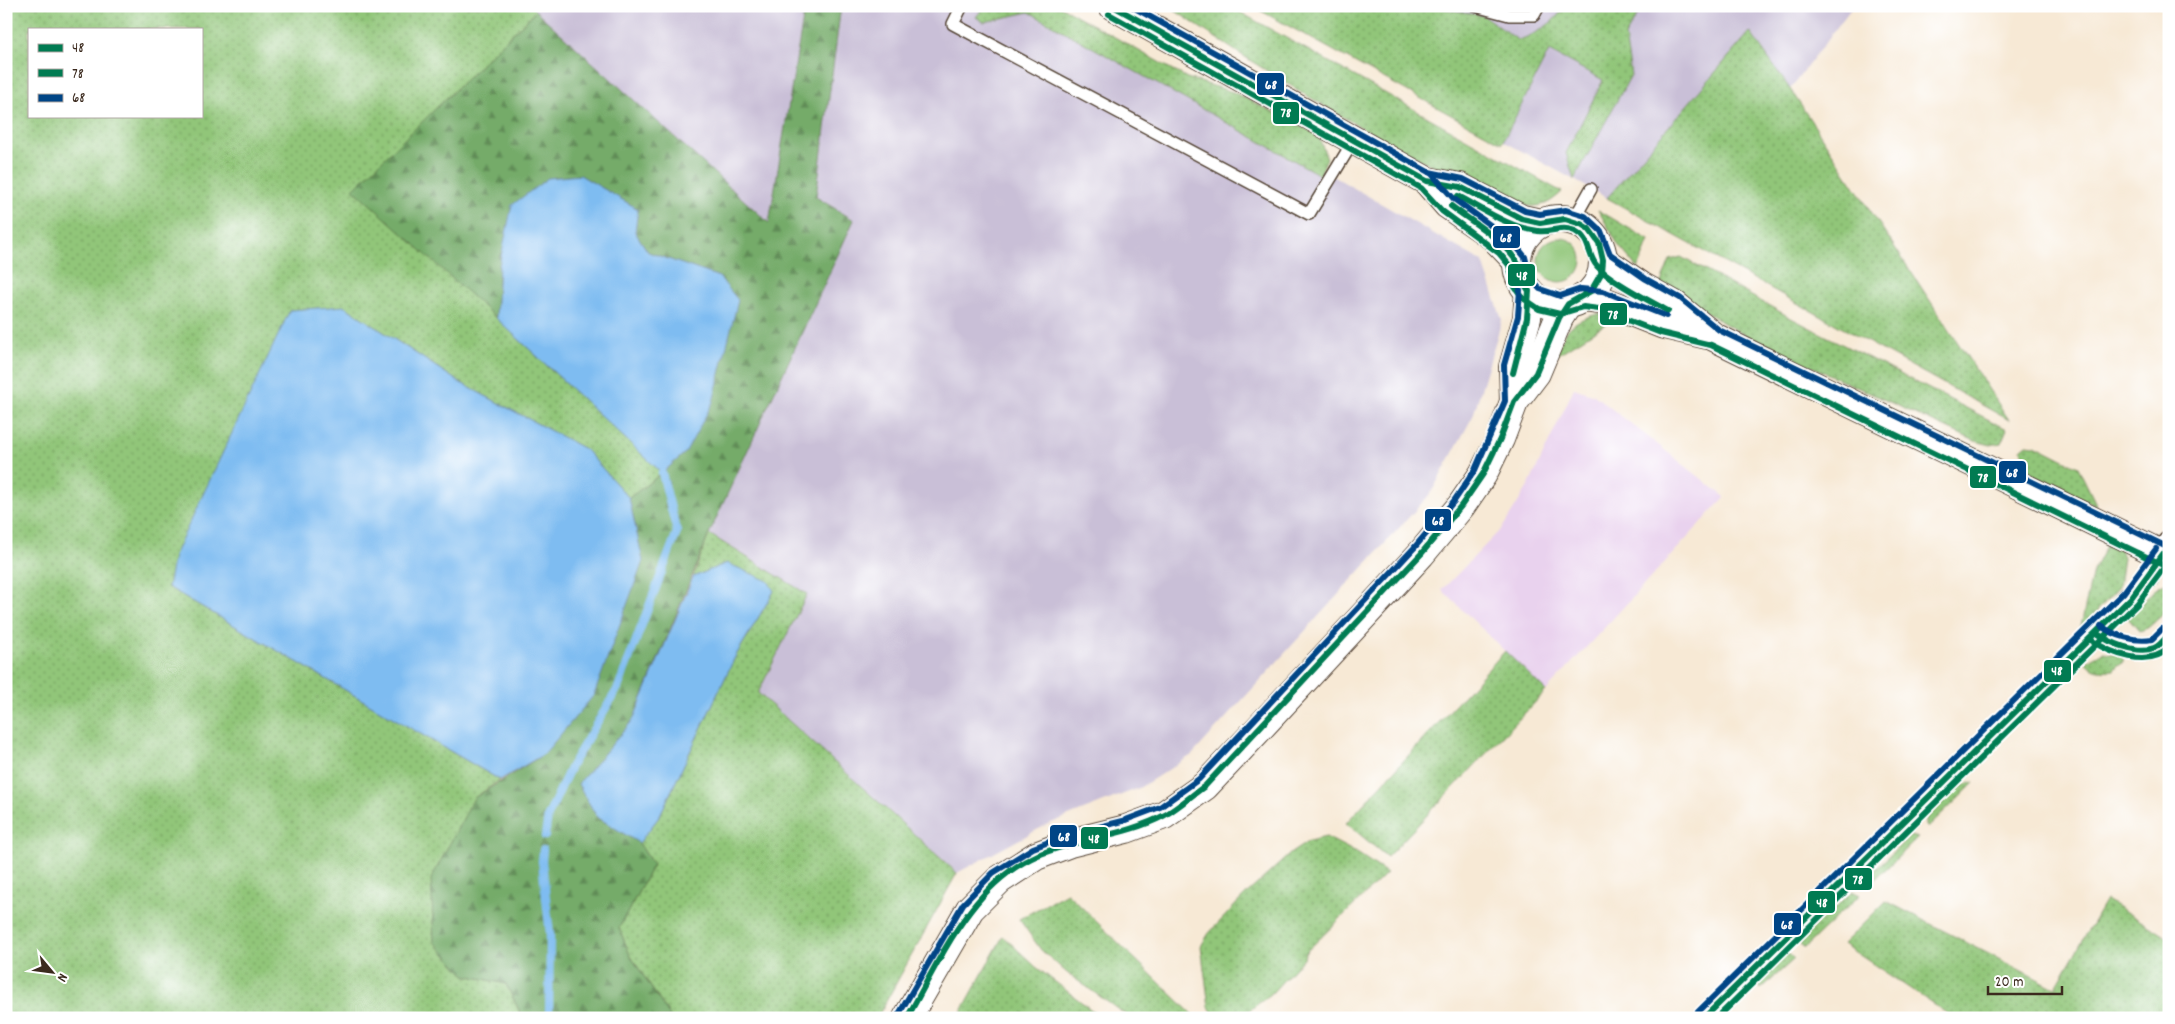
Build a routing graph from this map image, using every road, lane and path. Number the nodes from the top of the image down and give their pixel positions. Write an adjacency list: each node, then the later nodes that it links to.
1 (962, 6): 5 (lane)
2 (1113, 6): 5 (street)
3 (1475, 6): 4 (lane)
4 (1539, 6)
5 (1355, 139): 6 (street)
6 (1427, 181): 9 (street); 11 (street)
7 (1591, 189): 8 (lane)
8 (1573, 221): 9 (street); 10 (street)
9 (1540, 223): 11 (street)
10 (1603, 260): 13 (street); 14 (street)
11 (1517, 261): 12 (street)
12 (1529, 291): 13 (street); 15 (street)
13 (1575, 301): 14 (street); 15 (street)
14 (1714, 336): 16 (street)
15 (1514, 402): 19 (street)
16 (2167, 552): 17 (street)
17 (2096, 633): 18 (lane); 20 (street)
18 (2169, 634)
19 (907, 1018)
20 (1704, 1018)

